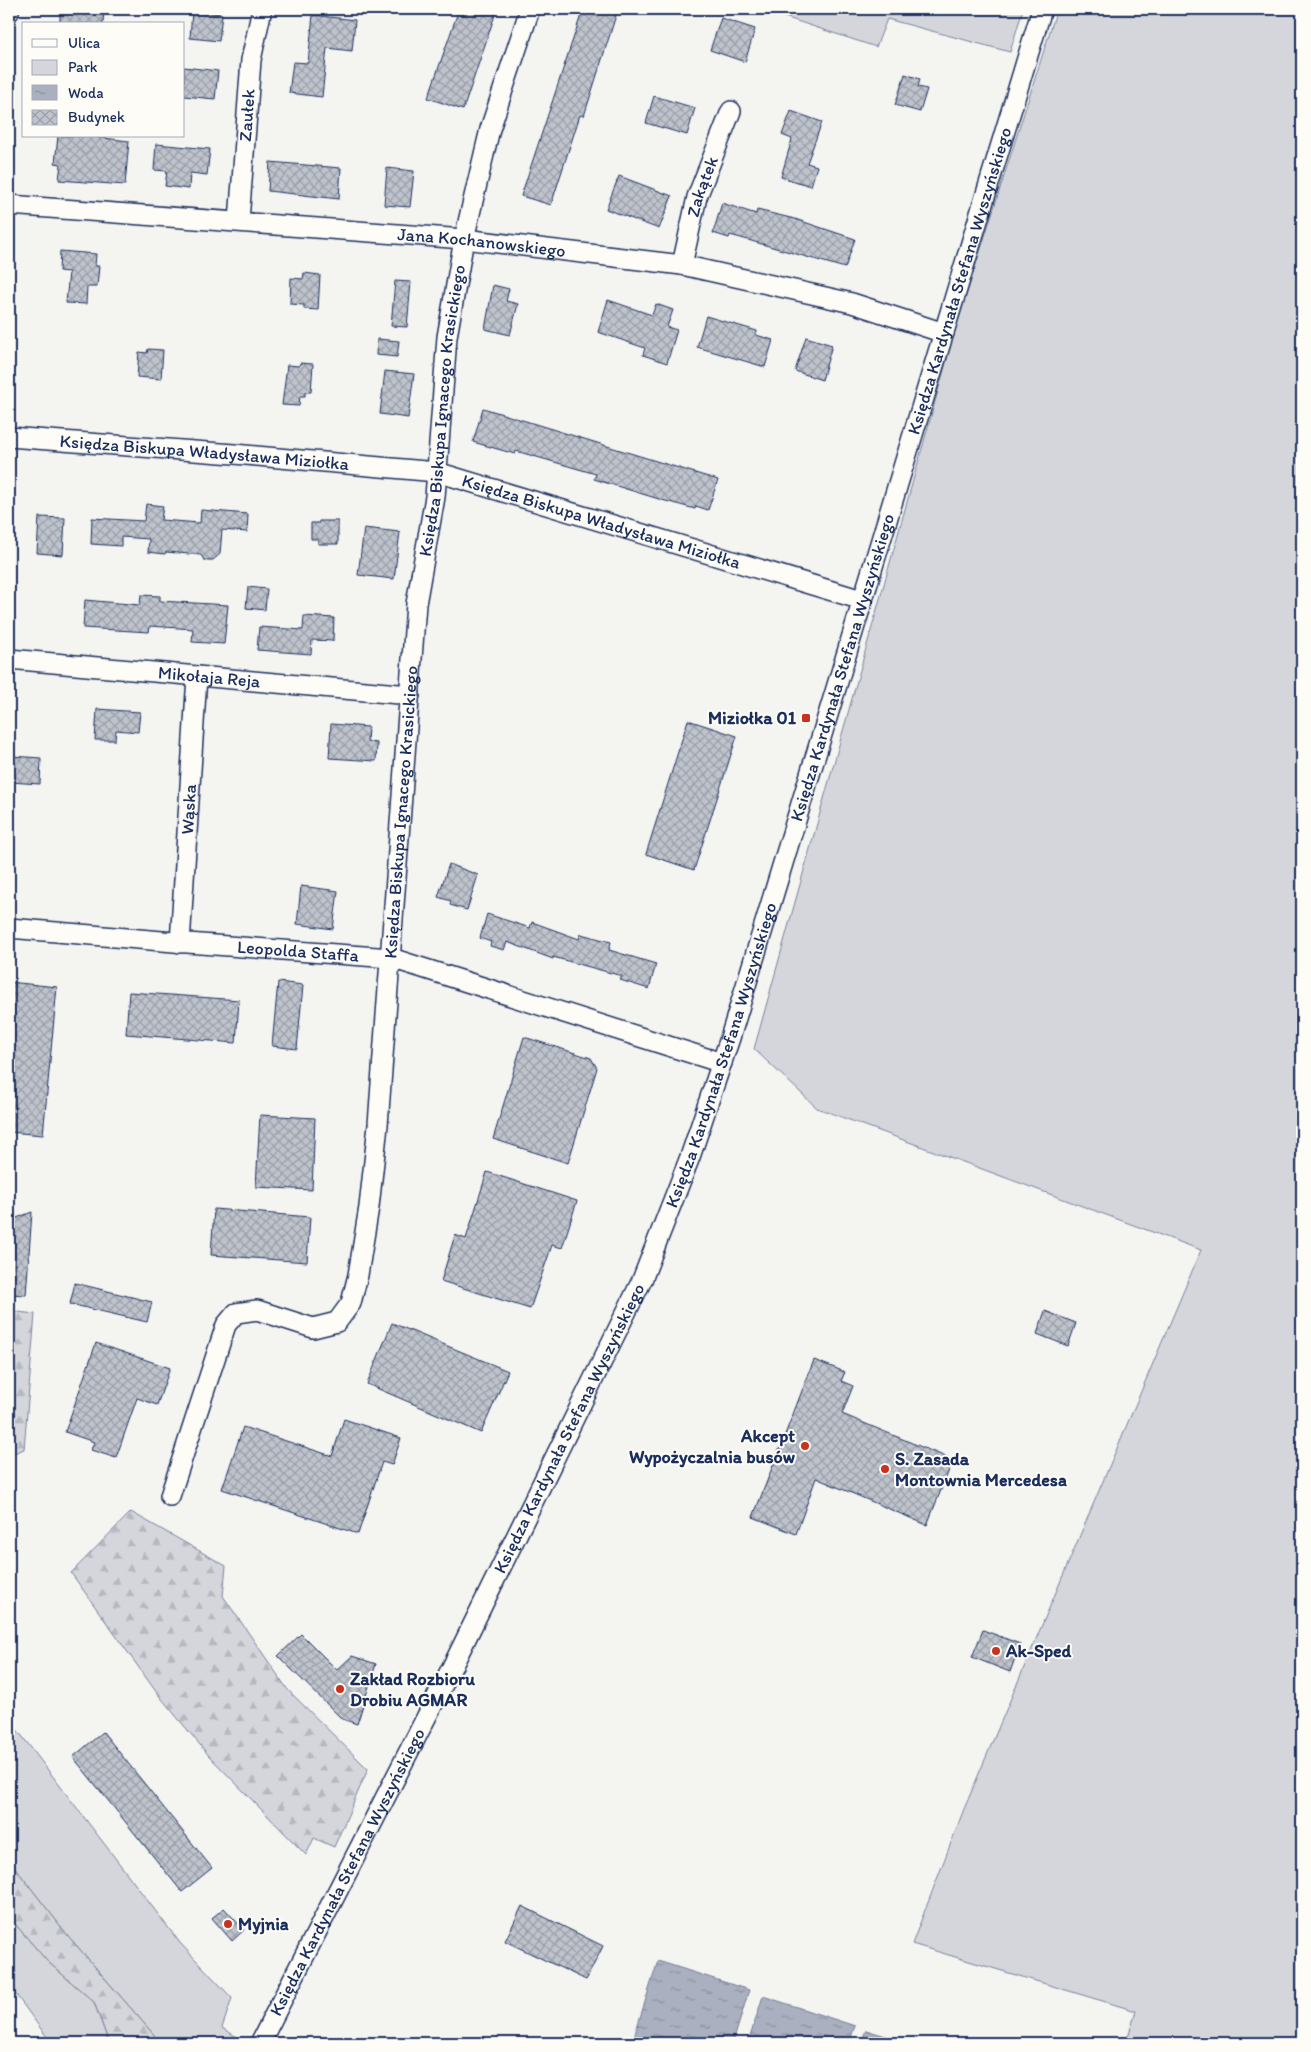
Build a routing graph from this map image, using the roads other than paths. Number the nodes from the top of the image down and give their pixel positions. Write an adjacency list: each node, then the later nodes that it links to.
1 (262, 9): 6 (street, Zaułek)
2 (530, 9): 7 (street, Księdza Biskupa Ignacego Krasickiego)
3 (1042, 9): 9 (street, Księdza Kardynała Stefana Wyszyńskiego)
4 (731, 111): 8 (street, Zakątek)
5 (9, 205): 6 (street, Jana Kochanowskiego)
6 (239, 221): 7 (street, Jana Kochanowskiego)
7 (464, 239): 8 (street, Jana Kochanowskiego); 11 (street, Księdza Biskupa Ignacego Krasickiego)
8 (682, 265): 9 (street, Jana Kochanowskiego)
9 (944, 333): 12 (street, Księdza Kardynała Stefana Wyszyńskiego)
10 (9, 437): 11 (street, Księdza Biskupa Władysława Miziołka)
11 (437, 472): 12 (street, Księdza Biskupa Władysława Miziołka); 15 (street, Księdza Biskupa Ignacego Krasickiego)
12 (862, 600): 19 (street, Księdza Kardynała Stefana Wyszyńskiego)
13 (9, 659): 14 (street, Mikołaja Reja)
14 (197, 676): 15 (street, Mikołaja Reja); 17 (street, Wąska)
15 (410, 695): 18 (street, Księdza Biskupa Ignacego Krasickiego)
16 (9, 928): 17 (street, Leopolda Staffa)
17 (180, 943): 18 (street, Leopolda Staffa)
18 (391, 958): 19 (street, Leopolda Staffa); 20 (street, Księdza Biskupa Ignacego Krasickiego)
19 (722, 1063): 21 (street, Księdza Kardynała Stefana Wyszyńskiego)
20 (170, 1496)
21 (260, 2043)

